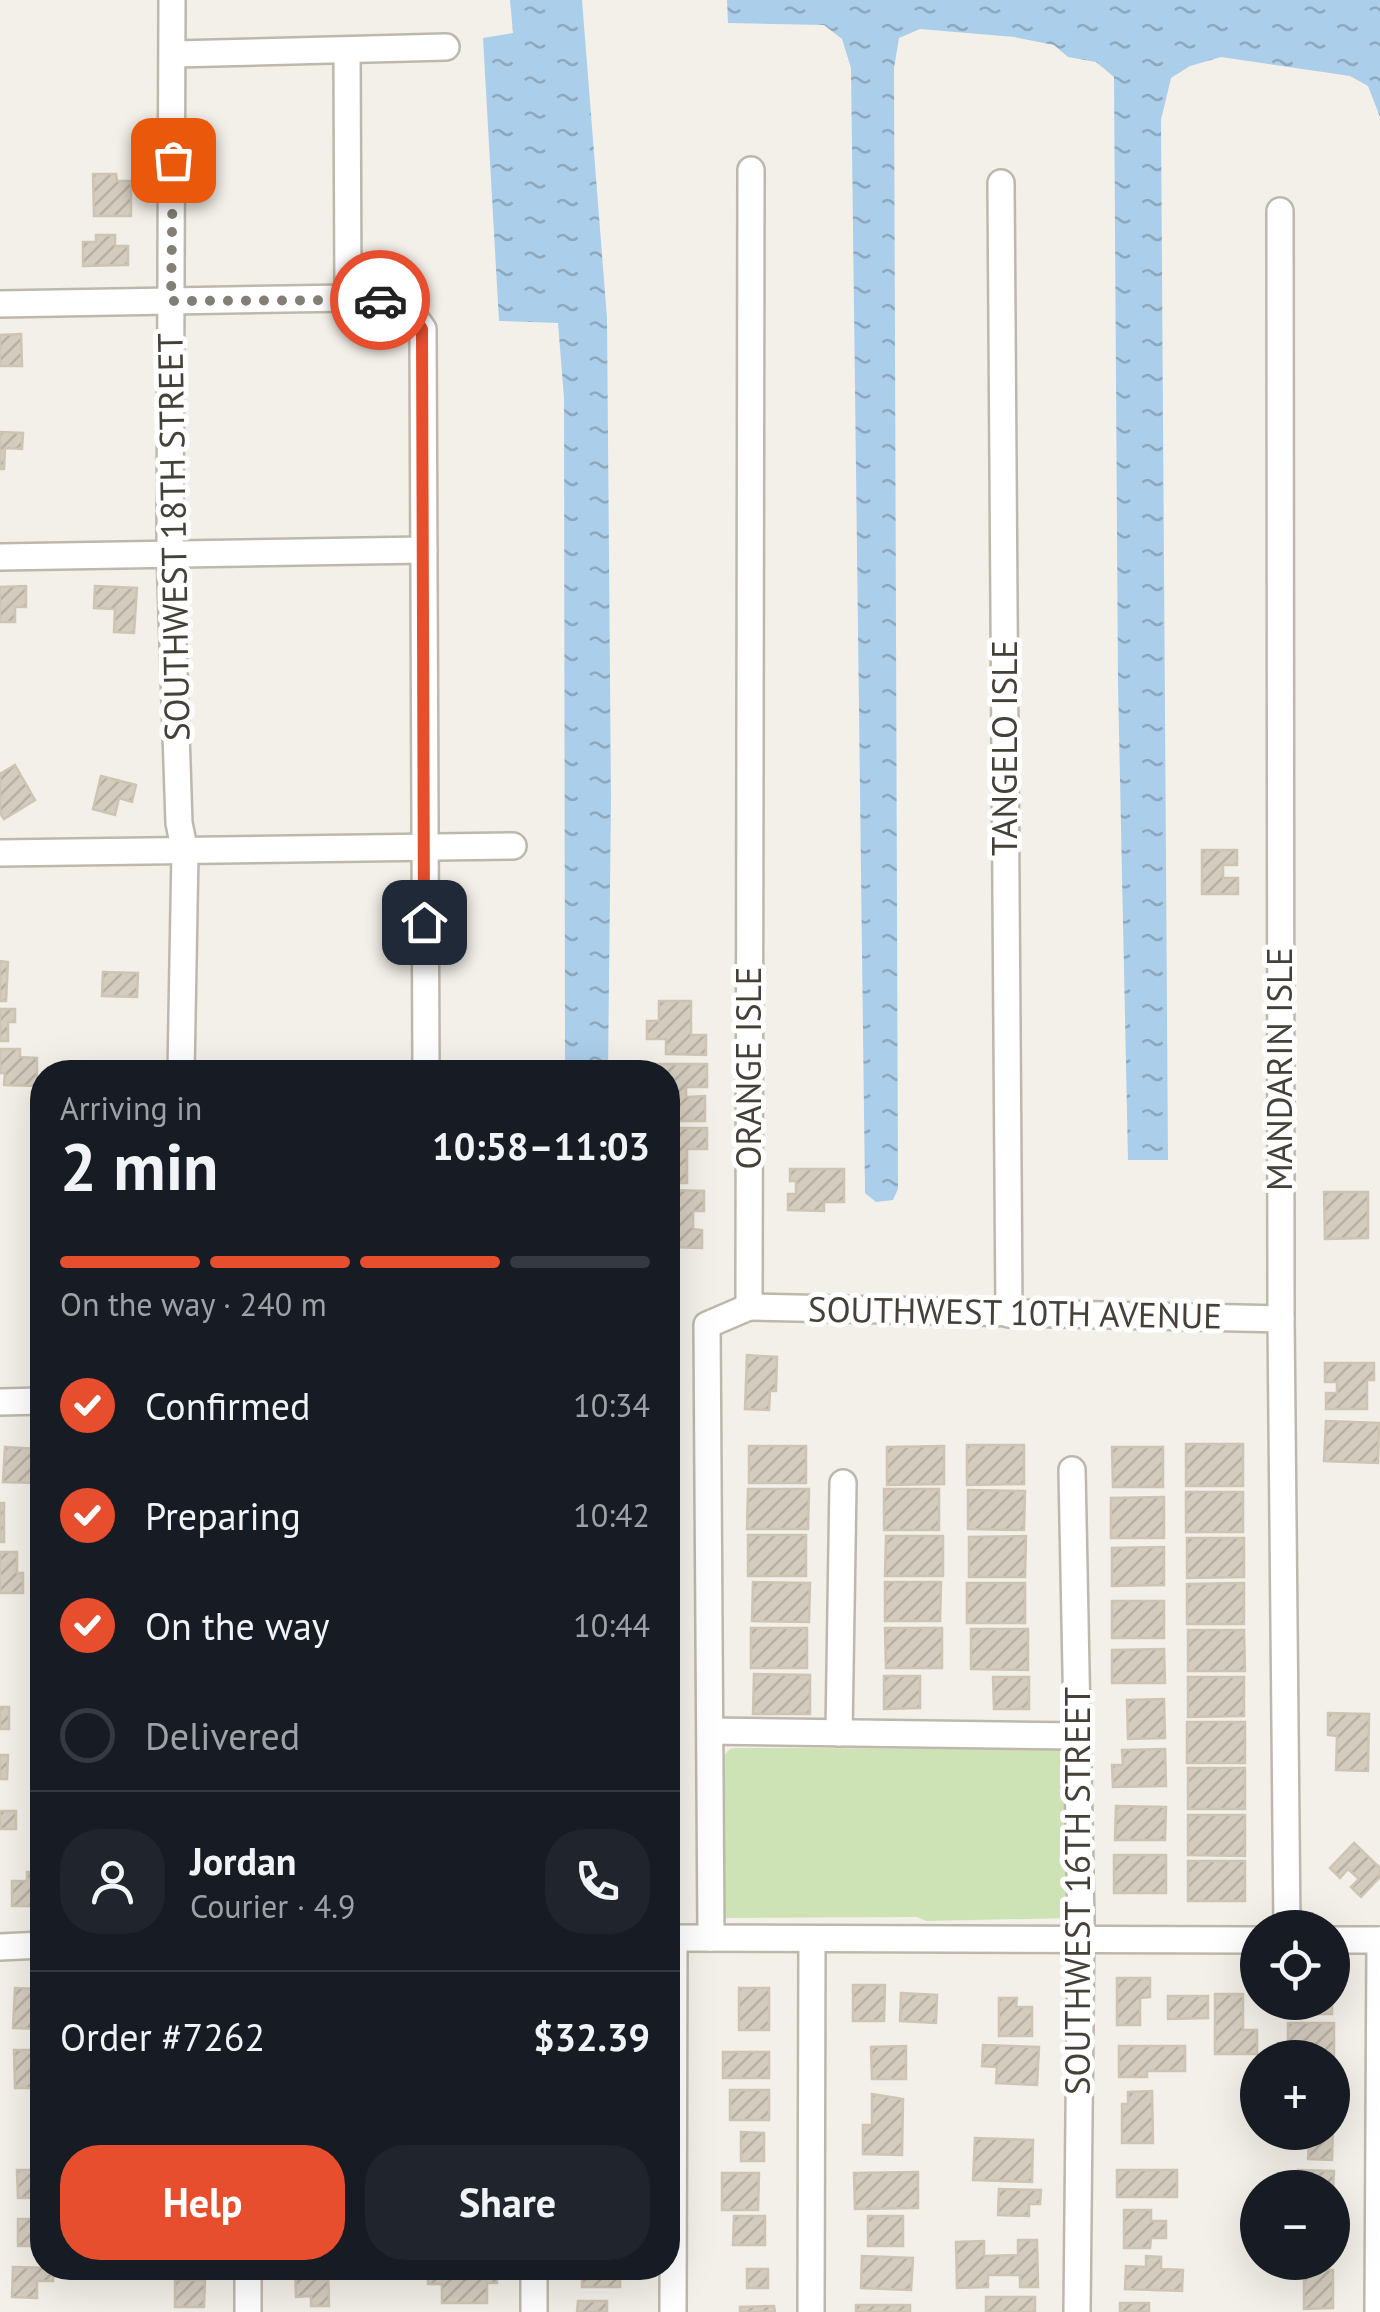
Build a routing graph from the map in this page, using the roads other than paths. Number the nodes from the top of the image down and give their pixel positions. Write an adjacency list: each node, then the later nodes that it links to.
1 (172, 0): 4 (street, SOUTHWEST 18TH STREET)
2 (446, 47): 3 (street)
3 (347, 52): 4 (street); 8 (street)
4 (174, 54): 9 (street, SOUTHWEST 18TH STREET)
5 (751, 170): 20 (street, ORANGE ISLE)
6 (1001, 182): 21 (street, TANGELO ISLE)
7 (1280, 211): 22 (street, MANDARIN ISLE)
8 (348, 298): 9 (street); 11 (street)
9 (171, 301): 10 (street); 12 (street, SOUTHWEST 18TH STREET)
10 (0, 304)
11 (424, 550): 12 (street); 15 (street)
12 (170, 553): 13 (street); 16 (street, SOUTHWEST 18TH STREET)
13 (0, 557)
14 (513, 846): 15 (street)
15 (424, 848): 16 (street); 19 (street)
16 (185, 852): 17 (street); 18 (street, SOUTHWEST 18TH STREET)
17 (0, 853)
18 (181, 1060)
19 (426, 1060)
20 (749, 1307): 21 (street, SOUTHWEST 10TH AVENUE); 27 (street)
21 (1009, 1314): 22 (street, SOUTHWEST 10TH AVENUE)
22 (1280, 1319): 30 (street, MANDARIN ISLE)
23 (0, 1402): 24 (street)
24 (30, 1402)
25 (1072, 1470): 29 (street, SOUTHWEST 16TH STREET)
26 (842, 1483): 28 (street)
27 (710, 1732): 28 (street); 32 (street)
28 (840, 1733): 29 (street)
29 (1079, 1736): 34 (street, SOUTHWEST 16TH STREET)
30 (1287, 1910)
31 (680, 1938): 32 (street)
32 (711, 1938): 33 (street)
33 (812, 1939): 34 (street); 46 (street)
34 (1080, 1940): 35 (street); 47 (street, SOUTHWEST 16TH STREET)
35 (1240, 1940)
36 (1350, 1940): 37 (street)
37 (1380, 1940): 48 (street)
38 (30, 1946): 39 (street)
39 (0, 1947)
40 (248, 2280): 43 (street)
41 (534, 2280): 44 (street)
42 (673, 2280): 45 (street)
43 (248, 2312)
44 (534, 2312)
45 (673, 2312)
46 (812, 2312)
47 (1078, 2312)
48 (1378, 2312)

